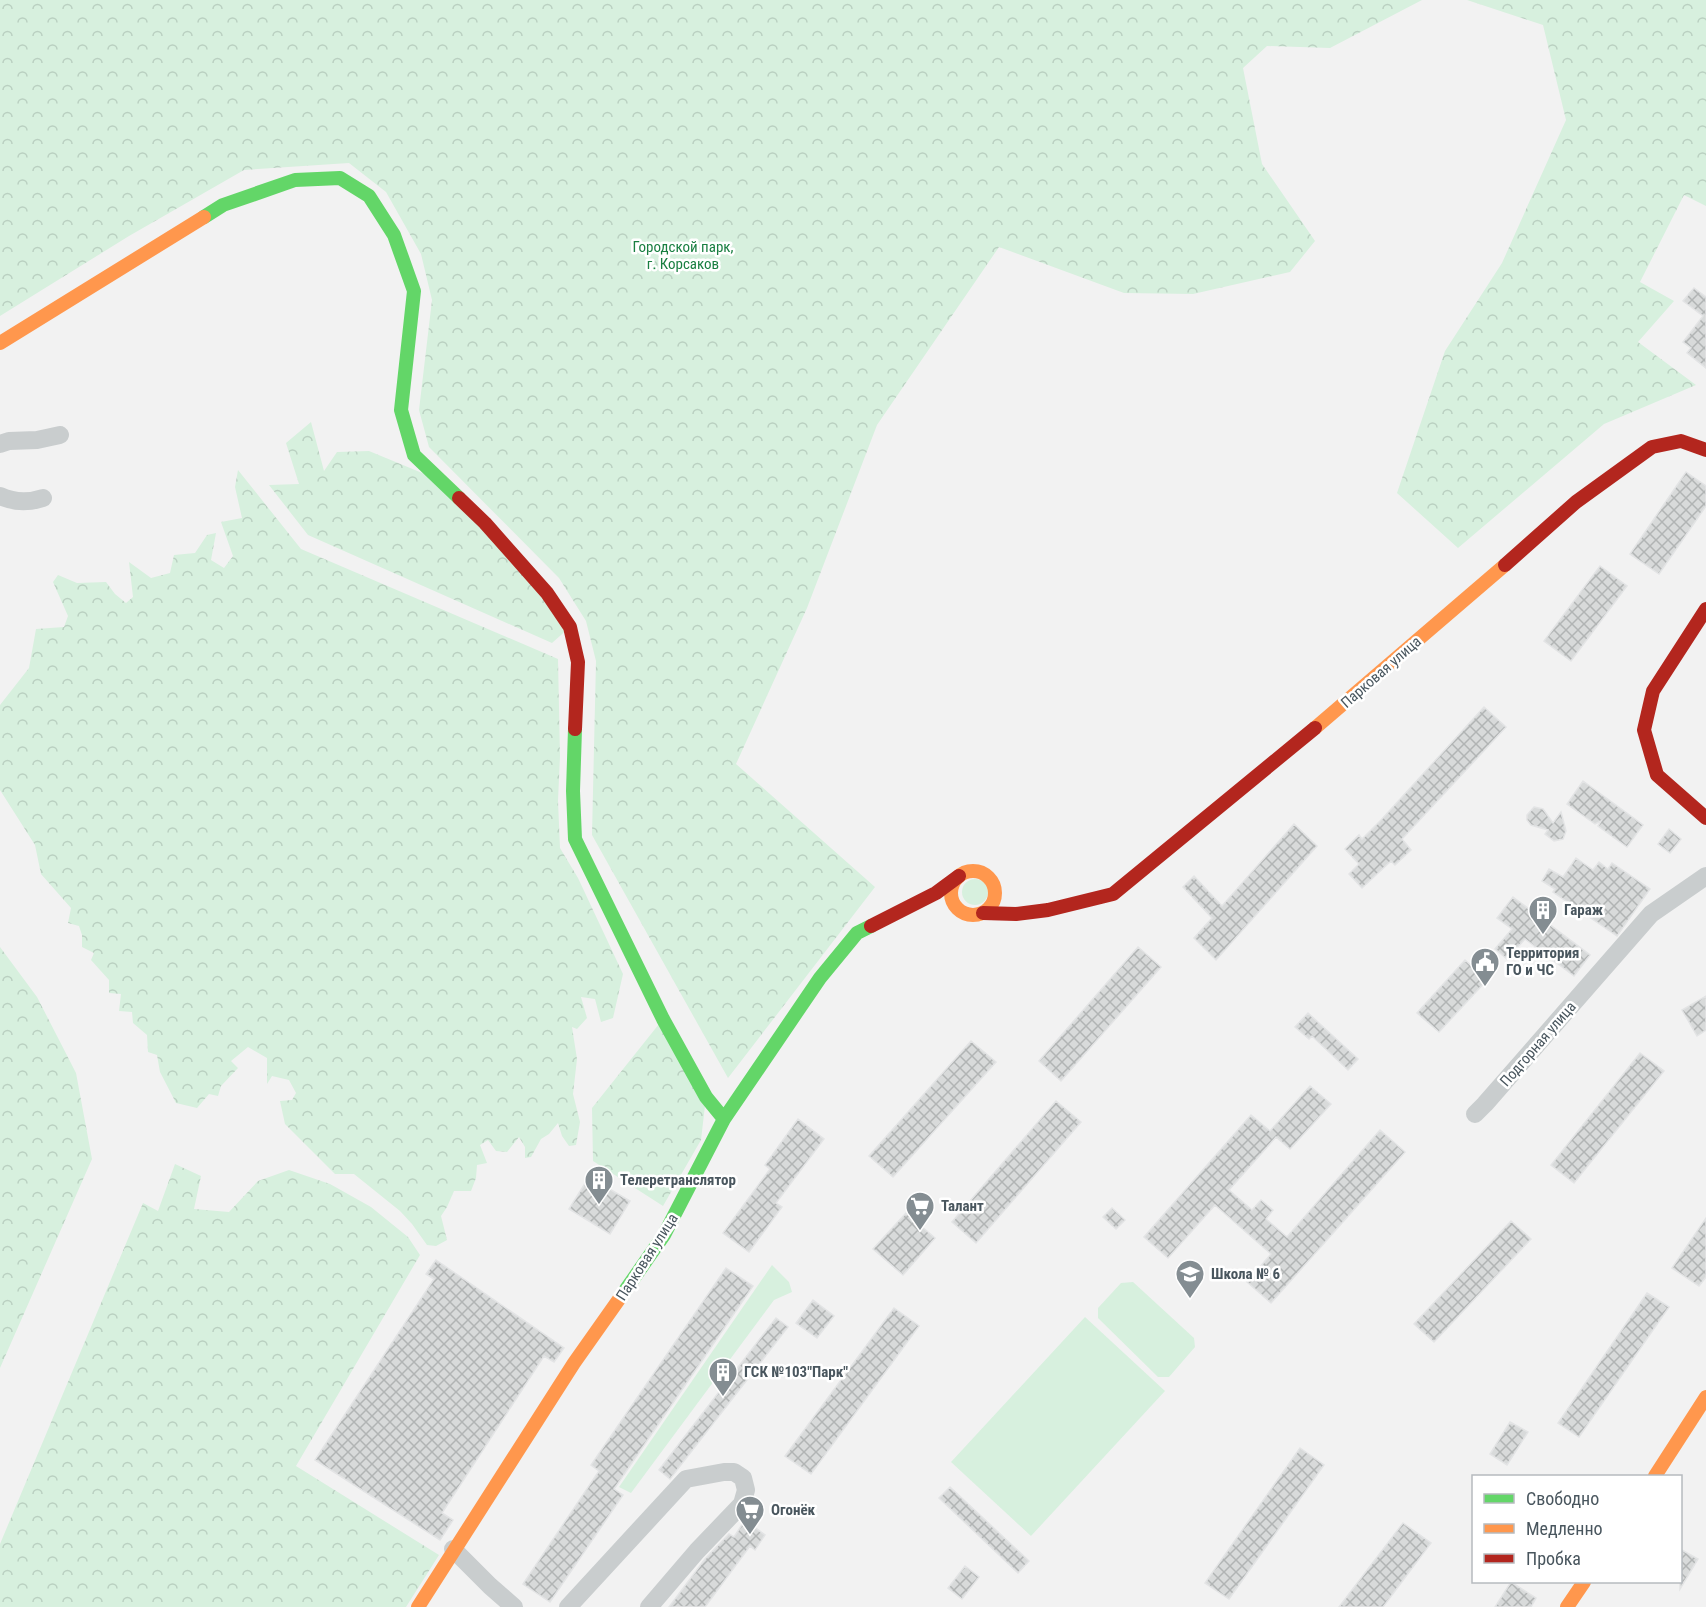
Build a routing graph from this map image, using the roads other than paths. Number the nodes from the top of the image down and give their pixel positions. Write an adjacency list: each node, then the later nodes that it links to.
1 (0, 344): 16 (street)
2 (60, 435): 3 (street)
3 (0, 444)
4 (1706, 450): 12 (street, Парковая улица)
5 (0, 496): 6 (street)
6 (44, 498)
7 (1706, 609): 8 (street)
8 (1706, 818)
9 (959, 876): 11 (street); 13 (street); 14 (street, Парковая улица)
10 (1706, 876): 15 (street, Подгорная улица)
11 (992, 881): 12 (street, Парковая улица); 13 (street)
12 (1080, 903): 13 (street, Парковая улица)
13 (976, 914): 14 (street, Парковая улица)
14 (857, 933): 16 (street, Парковая улица)
15 (1474, 1114)
16 (724, 1119): 19 (street, Парковая улица)
17 (1706, 1397): 18 (street)
18 (1656, 1475)
19 (453, 1549): 21 (street, Парковая улица); 22 (street)
20 (1583, 1583): 25 (street)
21 (418, 1607)
22 (514, 1607)
23 (568, 1607): 24 (street)
24 (649, 1607)
25 (1567, 1607)

